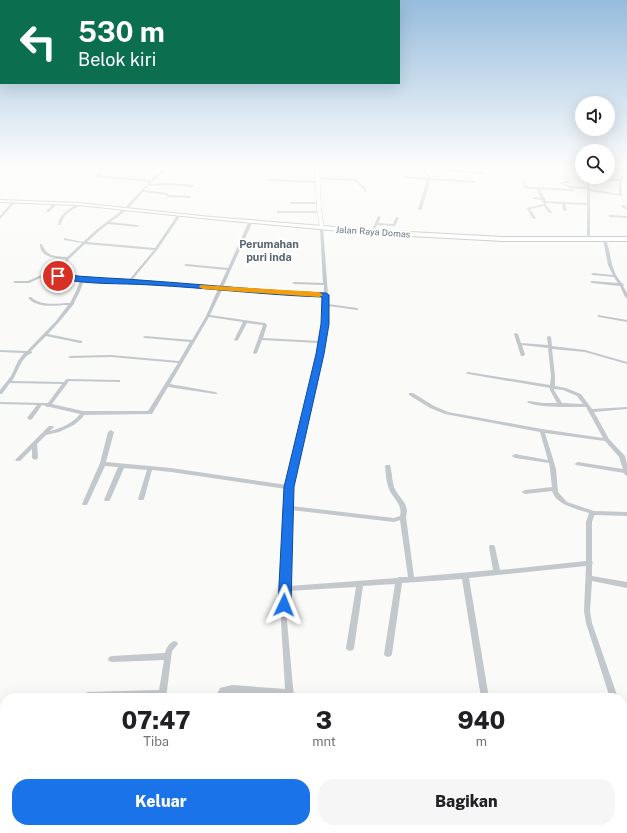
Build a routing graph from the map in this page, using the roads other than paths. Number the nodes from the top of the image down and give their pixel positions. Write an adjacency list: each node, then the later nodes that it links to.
1 (319, 203): 19 (main road)
2 (12, 204): 25 (street)
3 (56, 204): 17 (street)
4 (78, 204): 5 (highway, Jalan Raya Domas)
5 (81, 204): 13 (highway, Jalan Raya Domas); 30 (street)
6 (130, 204): 13 (street)
7 (422, 204): 14 (street)
8 (540, 204): 27 (street)
9 (546, 204): 20 (street)
10 (563, 204): 16 (street)
11 (588, 204): 37 (street)
12 (623, 206): 15 (street)
13 (126, 208): 21 (highway, Jalan Raya Domas); 29 (street)
14 (420, 209)
15 (627, 209)
16 (565, 210)
17 (48, 211)
18 (278, 212): 19 (street)
19 (319, 212): 33 (main road)
20 (550, 212)
21 (179, 215): 28 (highway, Jalan Raya Domas); 41 (street)
22 (610, 216): 24 (street)
23 (379, 217): 31 (street)
24 (627, 217)
25 (0, 218)
26 (397, 218): 31 (street)
27 (534, 218)
28 (251, 222): 33 (highway, Jalan Raya Domas); 44 (street)
29 (107, 223): 32 (street); 39 (street)
30 (59, 224)
31 (376, 224): 34 (street)
32 (137, 226)
33 (322, 228): 34 (highway, Jalan Raya Domas); 53 (street)
34 (373, 232): 37 (highway, Jalan Raya Domas)
35 (65, 239): 39 (street)
36 (627, 239): 38 (highway, Jalan Raya Domas)
37 (588, 240): 38 (highway, Jalan Raya Domas)
38 (604, 240): 47 (street)
39 (84, 243): 41 (street); 42 (street)
40 (41, 245): 42 (street)
41 (156, 249): 49 (street)
42 (67, 259): 46 (street)
43 (186, 266): 44 (street)
44 (229, 269): 55 (street)
45 (593, 274): 47 (street)
46 (58, 276): 48 (street); 50 (street)
47 (616, 276): 54 (street)
48 (82, 280): 49 (street); 59 (street)
49 (130, 281): 55 (street)
50 (15, 282)
51 (592, 282): 54 (street)
52 (294, 283): 53 (street)
53 (325, 284): 56 (street)
54 (622, 285): 57 (street)
55 (221, 288): 56 (street); 62 (street)
56 (326, 295): 60 (street)
57 (627, 297)
58 (30, 298): 59 (street)
59 (72, 304): 67 (street)
60 (325, 305): 61 (street); 74 (street)
61 (357, 308)
62 (208, 316): 64 (street); 72 (street)
63 (599, 316): 65 (street)
64 (246, 321): 70 (street); 71 (street)
65 (627, 321)
66 (516, 334): 75 (street)
67 (46, 335): 73 (street); 78 (street)
68 (145, 337): 72 (street)
69 (549, 337): 76 (street)
70 (260, 339): 74 (street); 79 (street)
71 (236, 340)
72 (193, 341): 82 (street)
73 (80, 342)
74 (322, 342): 118 (street)
75 (520, 344): 76 (street); 80 (street)
76 (550, 347): 83 (street); 89 (street)
77 (0, 351): 78 (street)
78 (30, 352): 86 (street)
79 (254, 353)
80 (523, 355)
81 (70, 357): 82 (street)
82 (181, 362): 88 (street)
83 (627, 363)
84 (468, 373): 89 (street)
85 (118, 381): 87 (street)
86 (8, 382): 87 (street); 90 (street)
87 (65, 383): 97 (street)
88 (167, 385): 91 (street); 100 (street)
89 (553, 387): 96 (street); 99 (street)
90 (0, 393)
91 (215, 393)
92 (411, 394): 103 (street)
93 (529, 402): 96 (street)
94 (0, 403): 95 (street)
95 (41, 404): 97 (street); 101 (street)
96 (560, 405): 99 (street)
97 (48, 406): 100 (street)
98 (627, 408): 99 (street)
99 (589, 409): 106 (street)
100 (83, 413): 104 (street)
101 (30, 418)
102 (51, 427): 104 (street)
103 (542, 431): 106 (street); 111 (street)
104 (47, 432): 107 (street)
105 (111, 432): 112 (street)
106 (607, 440): 117 (street)
107 (34, 444): 109 (street); 110 (street)
108 (515, 456): 111 (street)
109 (35, 458)
110 (18, 460)
111 (551, 462): 119 (street)
112 (103, 463): 114 (street); 123 (street)
113 (578, 464): 117 (street)
114 (122, 465): 116 (street); 122 (street)
115 (388, 466): 127 (street)
116 (150, 468): 118 (street); 121 (street)
117 (627, 472)
118 (289, 487): 124 (street)
119 (554, 489): 120 (street); 125 (street)
120 (525, 492)
121 (141, 499)
122 (107, 500)
123 (85, 504)
124 (288, 508): 127 (street); 137 (street)
125 (594, 513): 126 (street); 129 (street)
126 (627, 514)
127 (403, 517): 134 (street)
128 (492, 547): 130 (street)
129 (590, 563): 130 (street); 132 (street)
130 (497, 573): 131 (street)
131 (465, 576): 134 (street); 147 (street)
132 (589, 578): 136 (street); 148 (street)
133 (399, 580): 134 (street); 135 (street); 140 (street)
134 (411, 580)
135 (360, 583): 137 (street); 139 (street)
136 (627, 585)
137 (285, 589): 146 (street)
138 (174, 644): 141 (street)
139 (350, 648)
140 (388, 654)
141 (168, 656): 142 (street); 143 (street)
142 (112, 659)
143 (162, 693)
144 (222, 693): 145 (street)
145 (265, 693)
146 (289, 693)
147 (484, 693)
148 (612, 693)

